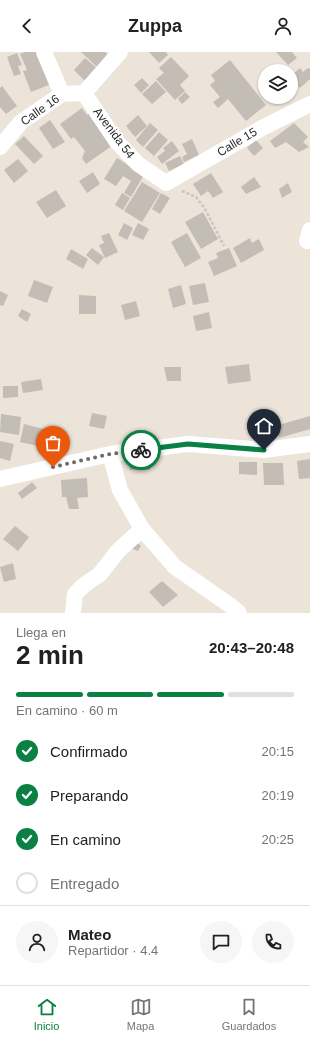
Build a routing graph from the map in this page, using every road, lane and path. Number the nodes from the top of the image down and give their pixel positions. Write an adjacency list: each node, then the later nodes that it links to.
1 (44, 52): 4 (street)
2 (120, 52): 3 (street)
3 (84, 93): 4 (street, Calle 16); 7 (street, Avenida 54)
4 (62, 94): 6 (street, Calle 16)
5 (310, 104): 7 (street, Calle 15)
6 (0, 148)
7 (166, 184): 8 (path)
8 (224, 246)
9 (310, 444): 10 (street)
10 (110, 454): 11 (street); 12 (street)
11 (0, 479)
12 (142, 529): 13 (street); 14 (street)
13 (73, 613)
14 (238, 613)

